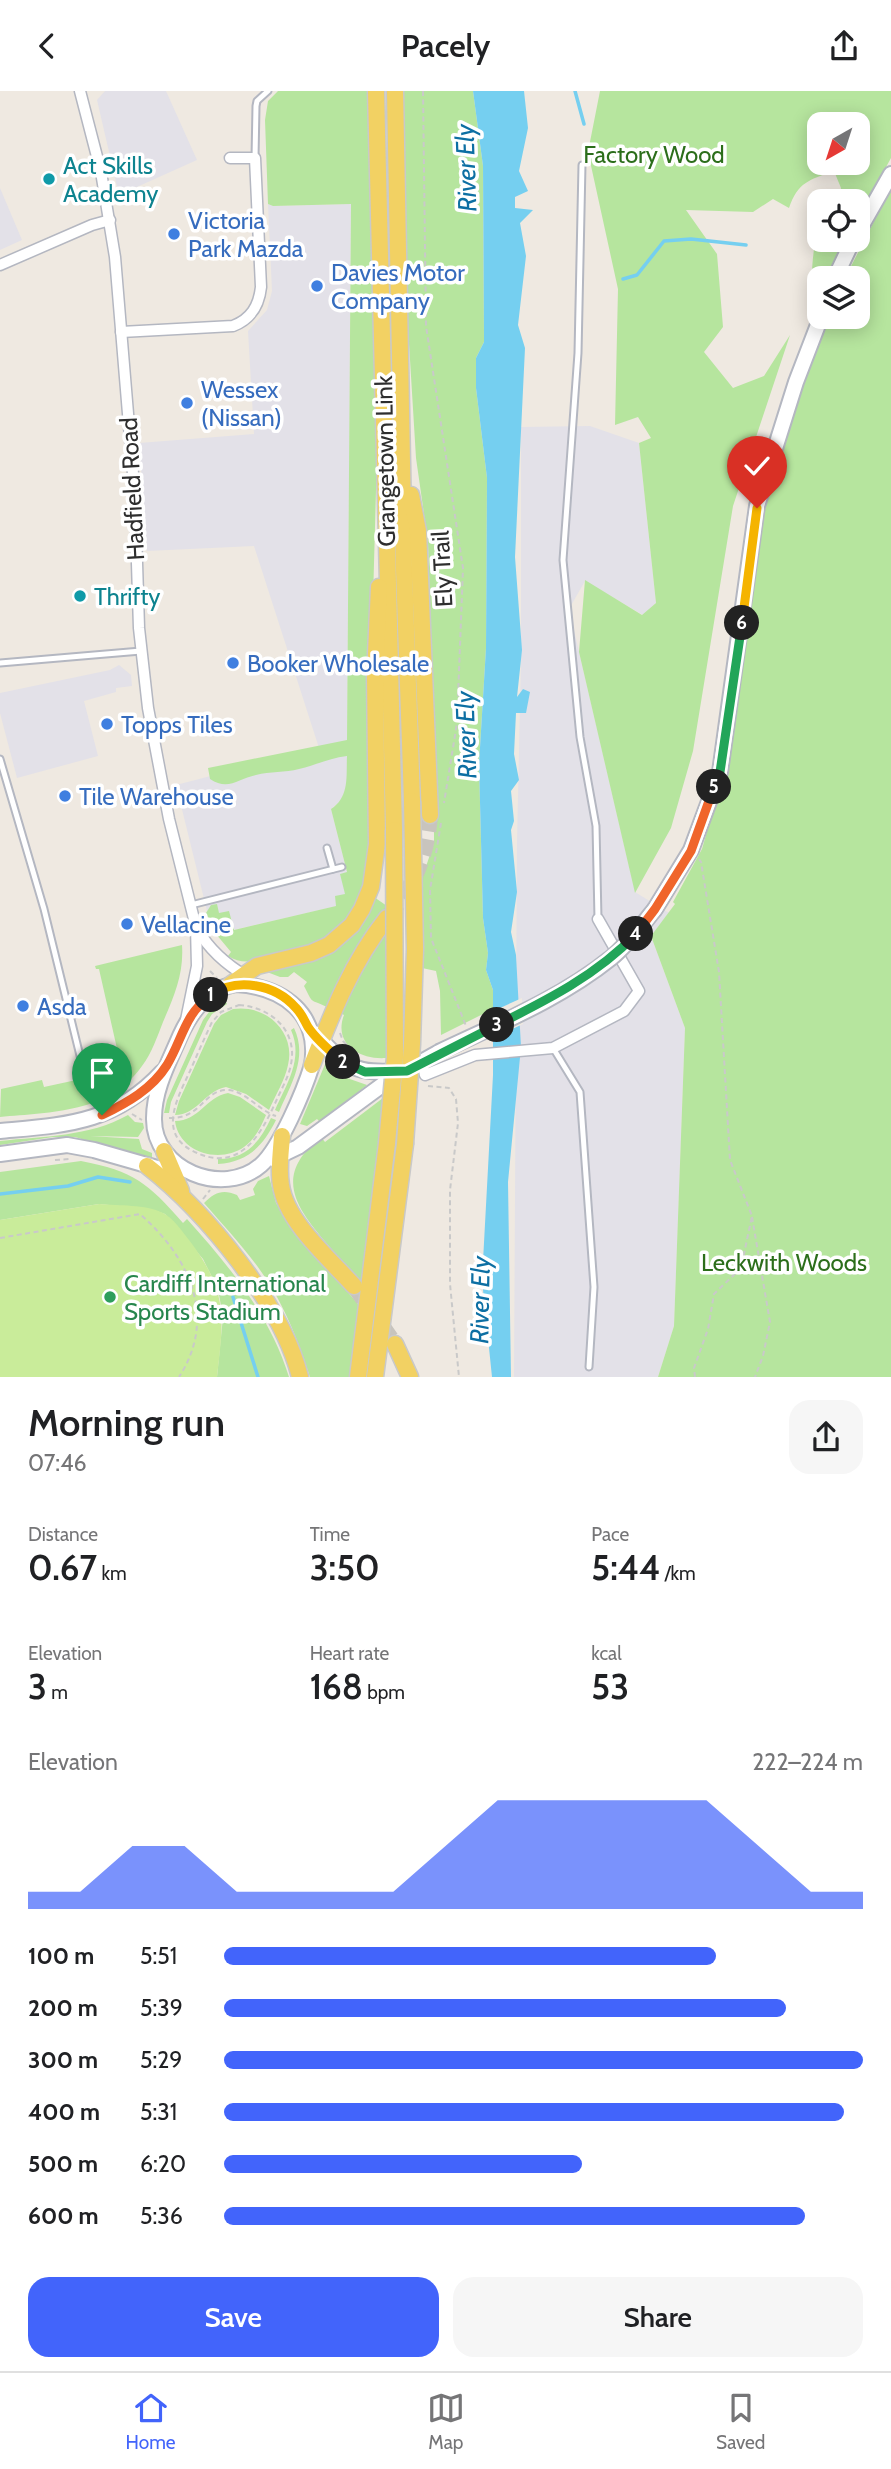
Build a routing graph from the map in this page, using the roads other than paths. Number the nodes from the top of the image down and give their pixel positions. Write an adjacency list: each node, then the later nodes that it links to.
1 (81, 91): 10 (street, Hadfield Road)
2 (268, 91): 6 (lane)
3 (376, 91): 15 (main road, Grangetown Link)
4 (395, 91): 14 (main road, Grangetown Link)
5 (230, 158): 6 (street)
6 (255, 158): 13 (street)
7 (582, 165): 25 (lane)
8 (891, 174): 9 (main road)
9 (870, 211)
10 (110, 220): 11 (street); 13 (street, Hadfield Road)
11 (0, 265)
12 (816, 329): 37 (main road, bridge)
13 (121, 332): 16 (street, Hadfield Road)
14 (403, 459): 19 (main road); 54 (main road, Grangetown Link, bridge)
15 (386, 529): 27 (main road); 53 (main road, Grangetown Link, bridge)
16 (141, 651): 17 (lane); 23 (street, Hadfield Road)
17 (0, 663)
18 (0, 759): 35 (lane)
19 (430, 814)
20 (327, 848): 22 (lane)
21 (342, 867): 22 (lane)
22 (333, 869): 23 (lane)
23 (191, 905): 26 (street, Hadfield Road)
24 (387, 918): 32 (main road)
25 (598, 919): 33 (street)
26 (196, 927): 27 (street); 30 (street)
27 (244, 975): 28 (main road); 29 (street)
28 (223, 981): 29 (main road); 30 (main road)
29 (268, 990): 31 (main road)
30 (185, 1024): 34 (main road)
31 (308, 1027): 32 (main road); 36 (main road)
32 (321, 1041): 36 (main road); 38 (main road)
33 (553, 1048): 37 (street); 51 (lane)
34 (168, 1062): 39 (main road); 41 (main road)
35 (82, 1064)
36 (313, 1065): 40 (main road)
37 (423, 1069): 38 (main road)
38 (407, 1071): 43 (main road)
39 (0, 1131)
40 (282, 1136): 43 (main road); 45 (main road)
41 (164, 1151): 46 (main road); 47 (main road)
42 (0, 1154): 44 (main road)
43 (281, 1155): 45 (main road); 49 (main road)
44 (147, 1166): 46 (main road); 48 (main road)
45 (260, 1166): 47 (main road)
46 (172, 1172): 47 (main road); 48 (main road)
47 (196, 1175)
48 (183, 1197): 52 (main road)
49 (354, 1286)
50 (395, 1343): 55 (main road)
51 (589, 1367)
52 (300, 1377)
53 (358, 1377)
54 (375, 1377)
55 (410, 1377)

